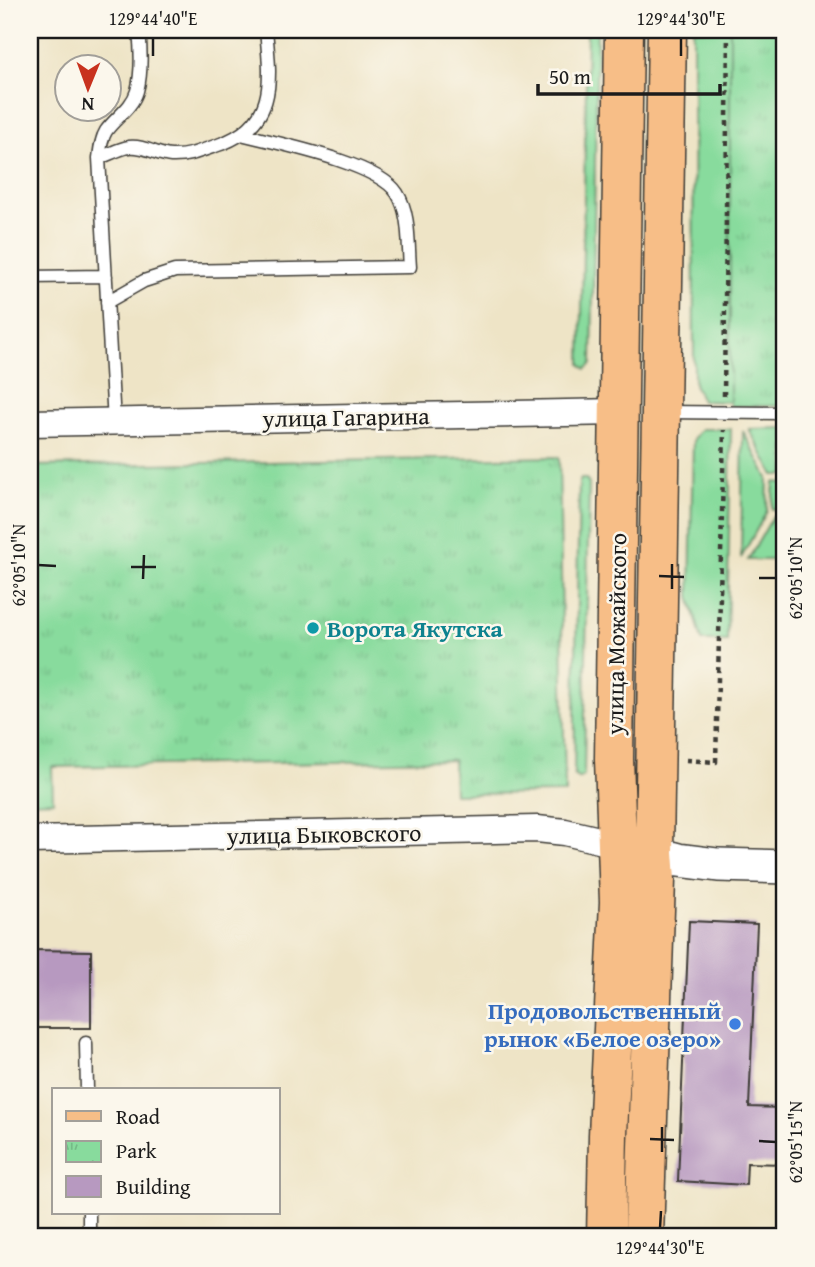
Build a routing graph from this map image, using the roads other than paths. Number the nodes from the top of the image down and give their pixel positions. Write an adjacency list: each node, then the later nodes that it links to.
1 (139, 30): 6 (lane)
2 (266, 30): 5 (lane)
3 (624, 30): 10 (main road, улица Можайского)
4 (667, 30): 11 (main road, улица Можайского)
5 (241, 134): 6 (lane); 9 (lane)
6 (99, 158): 7 (lane)
7 (106, 276): 8 (lane); 9 (lane)
8 (30, 277)
9 (107, 302): 13 (lane)
10 (619, 412): 11 (main road, улица Гагарина); 13 (street, улица Гагарина); 16 (main road, улица Можайского)
11 (662, 412): 12 (lane); 17 (main road, улица Можайского)
12 (785, 413)
13 (114, 422): 14 (street, улица Гагарина)
14 (30, 423)
15 (30, 840): 16 (street, улица Быковского)
16 (616, 844): 17 (street); 23 (main road, улица Можайского)
17 (654, 853): 18 (street); 24 (main road, улица Можайского)
18 (785, 867)
19 (86, 1043): 20 (lane)
20 (87, 1088)
21 (89, 1214): 22 (lane)
22 (89, 1237)
23 (606, 1237)
24 (644, 1237)

